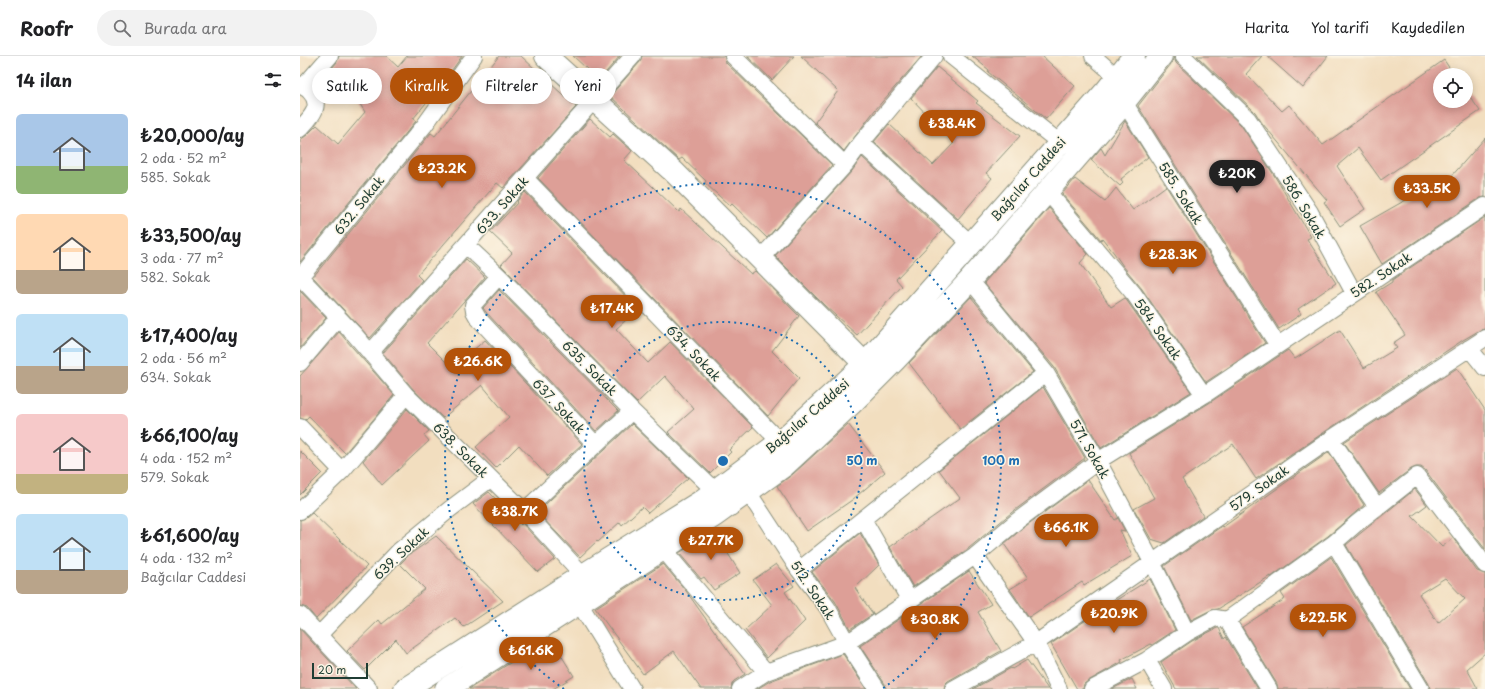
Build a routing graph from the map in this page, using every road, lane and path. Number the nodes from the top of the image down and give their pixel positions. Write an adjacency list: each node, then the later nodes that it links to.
1 (330, 56): 15 (street)
2 (474, 56): 30 (street, 632. Sokak)
3 (546, 56): 12 (main road)
4 (633, 56): 13 (street, 633. Sokak)
5 (733, 56): 22 (street)
6 (934, 56): 20 (street)
7 (951, 56): 21 (street)
8 (1093, 56): 14 (street)
9 (1134, 56): 14 (main road, Bağcılar Caddesi)
10 (1161, 56): 16 (main road, Bağcılar Caddesi)
11 (1183, 56): 32 (street, 586. Sokak)
12 (560, 69)
13 (616, 76)
14 (1117, 77): 21 (main road, Bağcılar Caddesi)
15 (301, 86): 19 (street)
16 (1124, 102): 24 (main road, Bağcılar Caddesi); 35 (street, 585. Sokak)
17 (591, 104): 23 (street, 633. Sokak)
18 (597, 104): 28 (main road)
19 (300, 130)
20 (861, 143): 22 (street); 26 (street)
21 (1060, 143): 26 (main road, Bağcılar Caddesi)
22 (845, 165): 28 (street)
23 (525, 178): 27 (street, 633. Sokak); 47 (street, 634. Sokak)
24 (1047, 191): 31 (main road, Bağcılar Caddesi); 43 (street, 584. Sokak)
25 (1485, 206): 32 (street, 582. Sokak)
26 (971, 244): 39 (main road, Bağcılar Caddesi)
27 (466, 245): 29 (street, 635. Sokak); 37 (street, 633. Sokak)
28 (760, 259): 39 (main road)
29 (499, 276): 44 (street, 635. Sokak); 48 (street, 637. Sokak)
30 (300, 277): 33 (street, 638. Sokak)
31 (970, 280): 41 (street, 571. Sokak); 53 (main road, Bağcılar Caddesi)
32 (1354, 293): 35 (street, 582. Sokak)
33 (338, 318): 37 (street, 638. Sokak); 38 (street)
34 (1485, 338): 36 (street, 579. Sokak)
35 (1277, 344): 43 (street, 582. Sokak)
36 (1469, 348): 40 (street); 46 (street, 579. Sokak)
37 (370, 353): 42 (street, 638. Sokak)
38 (300, 363)
39 (865, 364): 47 (main road, Bağcılar Caddesi)
40 (1485, 368)
41 (1046, 373): 49 (street, 571. Sokak); 57 (street)
42 (406, 394): 50 (street); 51 (street, 638. Sokak)
43 (1204, 395): 49 (street, 582. Sokak)
44 (632, 411): 48 (street); 52 (street, 635. Sokak)
45 (300, 428): 50 (street)
46 (1331, 439): 54 (street); 61 (street, 579. Sokak)
47 (780, 442): 52 (main road, Bağcılar Caddesi)
48 (595, 444): 56 (street)
49 (1098, 461): 60 (street, 582. Sokak); 61 (street, 571. Sokak)
50 (342, 471): 55 (street)
51 (490, 479): 56 (street, 638. Sokak); 70 (street, 639. Sokak)
52 (714, 491): 64 (main road, Bağcılar Caddesi)
53 (748, 492): 59 (main road, Bağcılar Caddesi); 63 (street, 512. Sokak)
54 (1377, 507): 58 (street); 62 (street)
55 (300, 511)
56 (524, 511): 64 (street, 638. Sokak)
57 (863, 519): 63 (street); 65 (street)
58 (1334, 544): 68 (street); 87 (street)
59 (663, 549): 66 (main road, Bağcılar Caddesi); 75 (street)
60 (974, 556): 65 (street, 582. Sokak); 71 (street)
61 (1152, 562): 69 (street, 571. Sokak); 71 (street, 579. Sokak)
62 (1485, 565)
63 (799, 570): 72 (street, 512. Sokak)
64 (583, 575): 74 (main road, Bağcılar Caddesi)
65 (909, 599): 72 (street, 582. Sokak)
66 (580, 603): 76 (main road, Bağcılar Caddesi); 79 (street)
67 (300, 615): 70 (street)
68 (1227, 620): 69 (street); 86 (street)
69 (1186, 633): 73 (street)
70 (320, 635): 77 (street)
71 (1036, 642): 82 (street, 579. Sokak); 83 (street)
72 (847, 643): 75 (street, 582. Sokak); 81 (street, 512. Sokak)
73 (1147, 660): 84 (street); 85 (street)
74 (443, 665): 76 (main road); 78 (main road, Bağcılar Caddesi)
75 (766, 672): 80 (street, 582. Sokak)
76 (450, 688)
77 (369, 689)
78 (405, 689)
79 (632, 689)
80 (740, 689)
81 (877, 689)
82 (953, 689)
83 (1059, 689)
84 (1092, 689)
85 (1164, 689)
86 (1269, 689)
87 (1421, 689)

